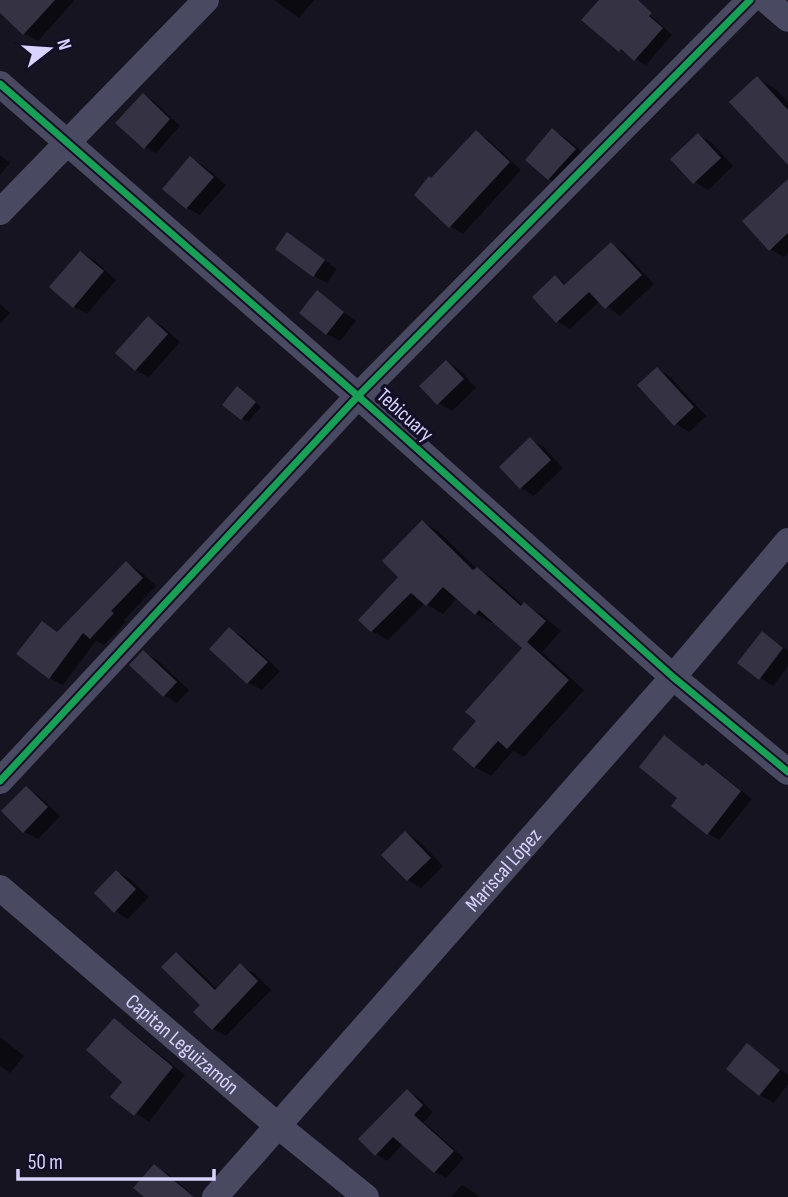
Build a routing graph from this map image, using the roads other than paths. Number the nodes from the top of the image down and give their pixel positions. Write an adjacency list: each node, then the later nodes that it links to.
1 (206, 0): 6 (street)
2 (750, 0): 8 (street)
3 (766, 0): 4 (street)
4 (788, 19)
5 (0, 84): 6 (street, Tebicuary)
6 (66, 142): 7 (street); 8 (street, Tebicuary)
7 (0, 212)
8 (358, 396): 10 (street, Tebicuary); 12 (street)
9 (788, 541): 10 (street, Mariscal López)
10 (673, 677): 11 (street, Tebicuary); 14 (street, Mariscal López)
11 (788, 772)
12 (0, 781)
13 (0, 888): 14 (street, Capitan Leguizamón)
14 (277, 1125): 15 (street, Mariscal López); 16 (street, Capitan Leguizamón)
15 (215, 1197)
16 (366, 1197)

